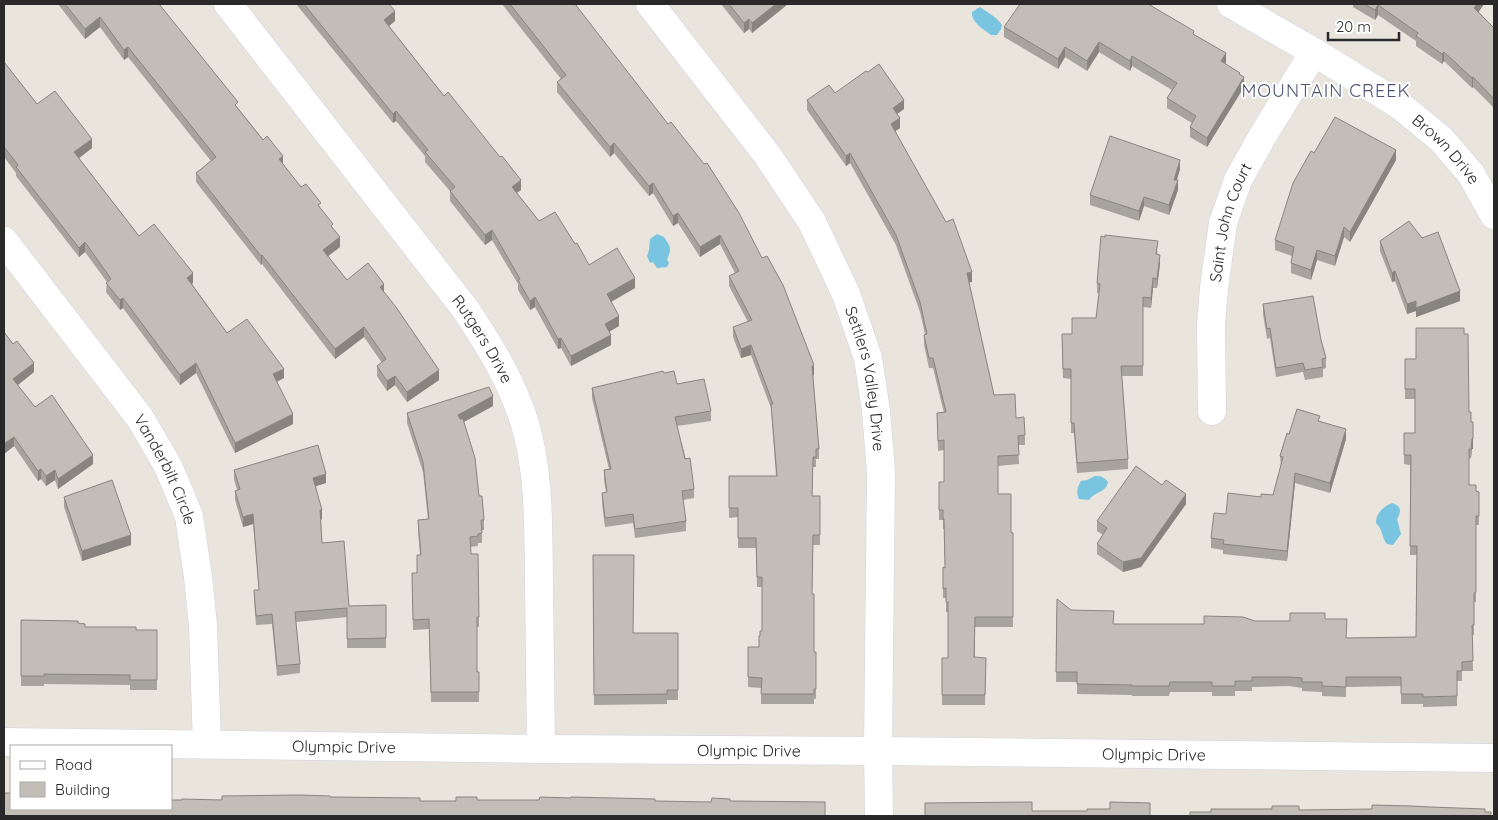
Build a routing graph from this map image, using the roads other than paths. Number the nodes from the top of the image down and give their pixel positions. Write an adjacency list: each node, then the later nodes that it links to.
1 (228, 4): 10 (street, Rutgers Drive)
2 (650, 4): 11 (street, Settlers Valley Drive)
3 (1231, 4): 4 (street, Brown Drive)
4 (1314, 52): 5 (street, Brown Drive); 7 (street, Saint John Court)
5 (1494, 215)
6 (4, 241): 9 (street, Vanderbilt Circle)
7 (1212, 411)
8 (4, 742): 9 (street, Olympic Drive)
9 (206, 744): 10 (street, Olympic Drive)
10 (541, 749): 11 (street, Olympic Drive)
11 (878, 751): 12 (street, Olympic Drive); 13 (street, Settlers Valley Drive)
12 (1494, 758)
13 (879, 816)

